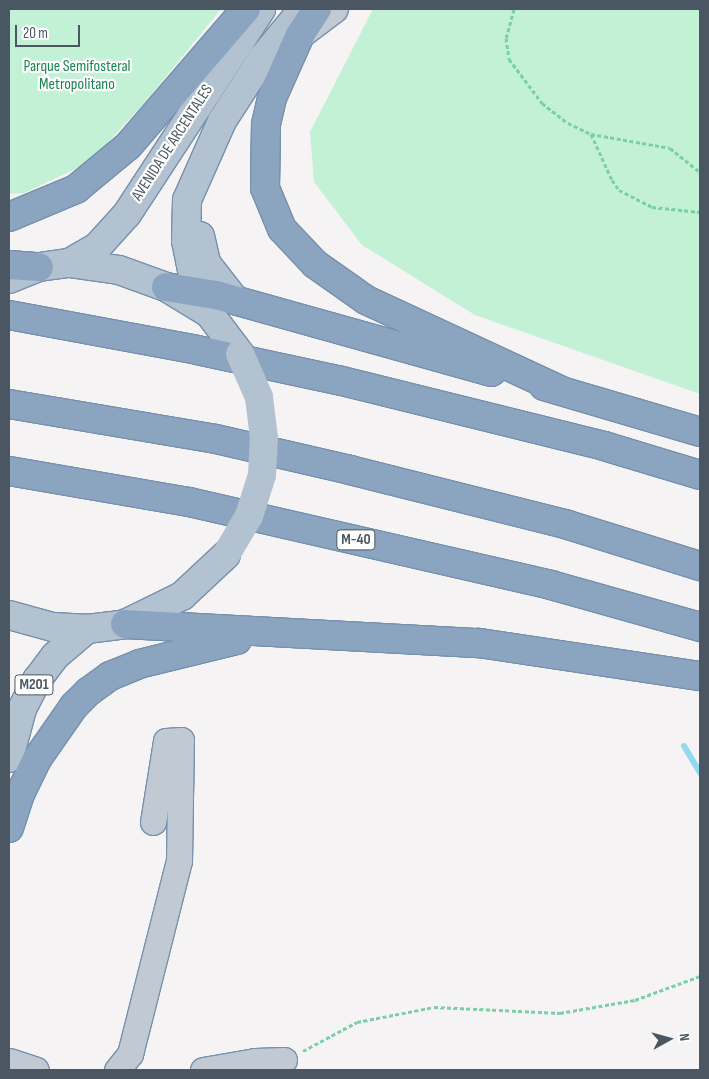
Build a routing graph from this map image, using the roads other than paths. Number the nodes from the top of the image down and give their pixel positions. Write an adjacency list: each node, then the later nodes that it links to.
1 (246, 9): 7 (highway)
2 (260, 9): 8 (main road, AVENIDA DE ARCENTALES)
3 (317, 9): 5 (highway)
4 (335, 9): 5 (street)
5 (301, 22): 6 (main road, AVENIDA DE ARCENTALES); 16 (highway)
6 (199, 172): 13 (main road); 14 (main road, AVENIDA DE ARCENTALES)
7 (9, 218)
8 (70, 263): 10 (main road); 12 (main road)
9 (9, 265): 10 (highway)
10 (39, 267): 11 (main road)
11 (9, 279)
12 (166, 287): 14 (highway)
13 (234, 300): 14 (highway); 16 (highway)
14 (202, 301): 23 (main road, bridge)
15 (9, 315): 20 (highway)
16 (562, 391): 18 (highway)
17 (9, 404): 21 (highway)
18 (700, 432)
19 (9, 471): 24 (highway, M-40)
20 (700, 475)
21 (700, 566)
22 (9, 614): 25 (main road)
23 (125, 624): 25 (main road); 26 (highway)
24 (700, 627)
25 (87, 629): 28 (main road, M201)
26 (269, 633): 27 (highway); 30 (highway)
27 (700, 676)
28 (9, 758)
29 (153, 822): 34 (street)
30 (9, 828)
31 (284, 1060): 35 (street)
32 (9, 1061): 33 (street)
33 (36, 1070)
34 (117, 1070)
35 (203, 1070)

